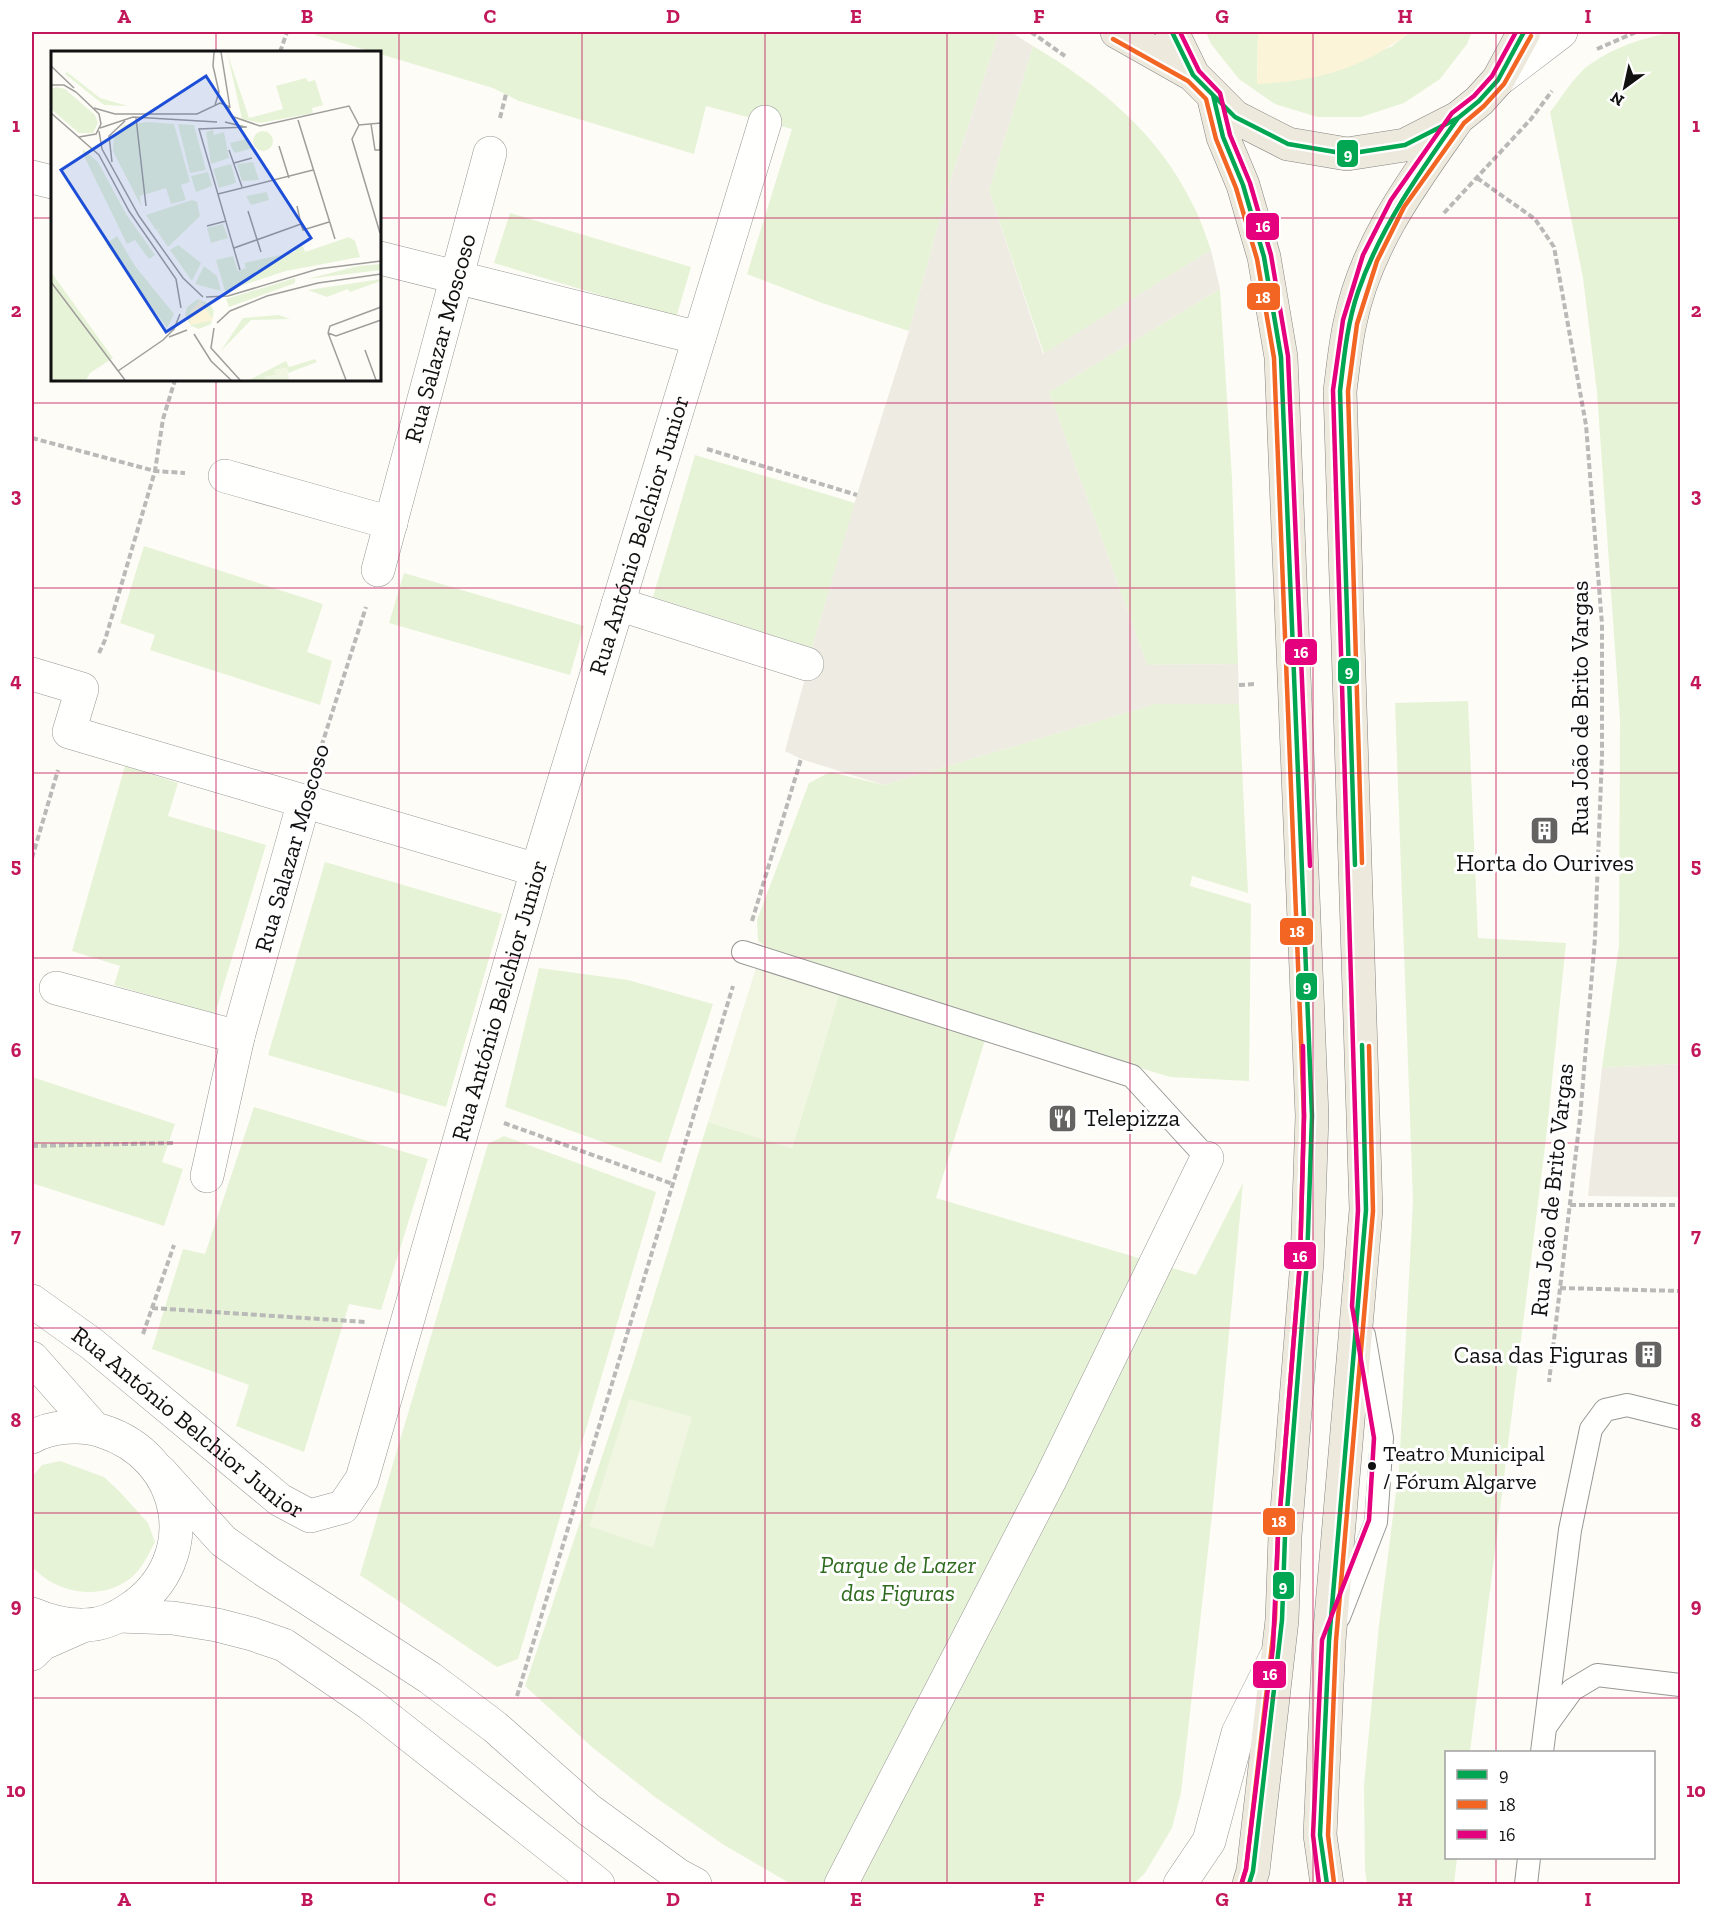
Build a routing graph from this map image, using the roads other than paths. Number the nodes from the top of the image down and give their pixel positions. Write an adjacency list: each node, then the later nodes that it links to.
1 (1117, 32): 6 (main road)
2 (1172, 32): 6 (main road)
3 (1524, 32): 5 (main road)
4 (1561, 32): 5 (street)
5 (1498, 80): 7 (main road)
6 (1203, 85): 7 (main road); 36 (main road)
7 (1458, 118): 46 (main road)
8 (765, 122): 14 (street, Rua António Belchior Junior)
9 (490, 153): 13 (street, Rua Salazar Moscoso)
10 (32, 177): 11 (street)
11 (51, 182)
12 (381, 258): 13 (street)
13 (455, 276): 14 (street); 16 (street, Rua Salazar Moscoso)
14 (699, 338): 18 (street, Rua António Belchior Junior)
15 (225, 476): 16 (street)
16 (391, 523): 17 (street, Rua Salazar Moscoso)
17 (378, 570)
18 (618, 604): 19 (street); 22 (street, Rua António Belchior Junior)
19 (807, 664)
20 (32, 674): 21 (street)
21 (304, 801): 22 (street); 25 (street, Rua Salazar Moscoso)
22 (537, 870): 28 (street, Rua António Belchior Junior)
23 (743, 952): 26 (lane)
24 (56, 988): 25 (street)
25 (238, 1037): 27 (street, Rua Salazar Moscoso)
26 (1207, 1158): 43 (street)
27 (207, 1176)
28 (32, 1301)
29 (32, 1358): 31 (street)
30 (1680, 1418): 38 (lane)
31 (94, 1428): 32 (street); 33 (street)
32 (32, 1437)
33 (160, 1471): 34 (street); 42 (street)
34 (119, 1616): 35 (street); 41 (street)
35 (34, 1640)
36 (1280, 1648): 44 (street); 45 (main road)
37 (1680, 1685): 38 (lane)
38 (1545, 1727): 39 (lane)
39 (1542, 1751)
40 (1529, 1859): 47 (lane)
41 (598, 1884)
42 (694, 1884)
43 (841, 1884)
44 (1180, 1884)
45 (1249, 1884)
46 (1326, 1884)
47 (1526, 1884)

